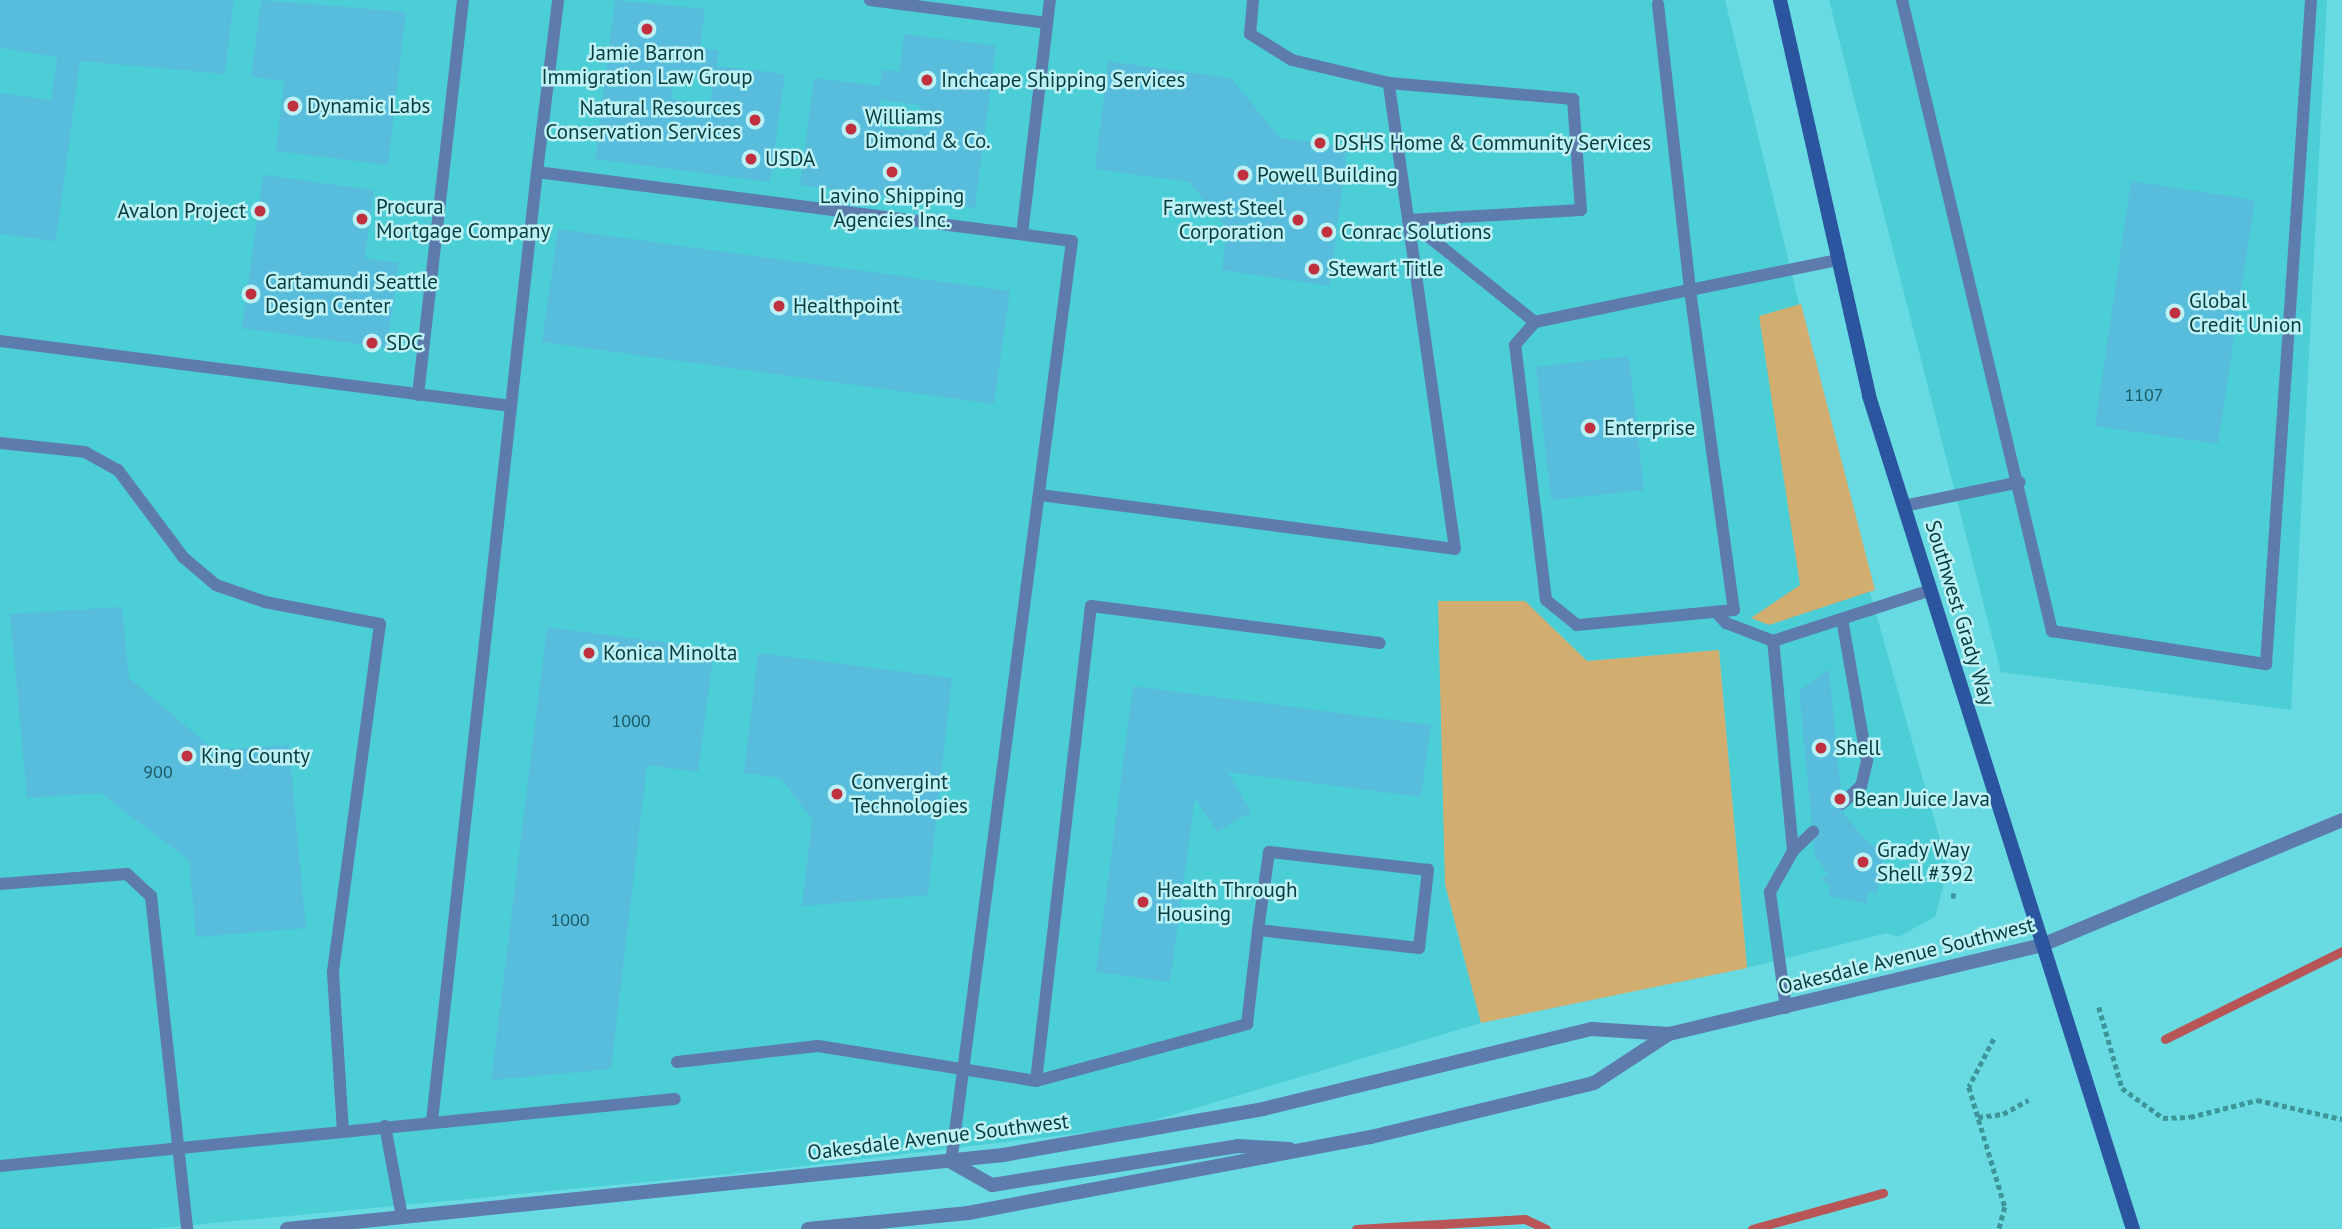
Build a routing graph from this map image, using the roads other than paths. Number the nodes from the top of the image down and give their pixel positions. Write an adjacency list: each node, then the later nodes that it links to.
1 (463, 0): 19 (lane)
2 (558, 0): 12 (lane)
3 (870, 0): 10 (lane)
4 (1049, 0): 10 (lane)
5 (1253, 0): 11 (lane)
6 (1780, 0): 15 (main road, Southwest Grady Way)
7 (1902, 0): 22 (lane)
8 (2311, 0): 22 (lane)
9 (1658, 4): 16 (lane)
10 (1046, 23): 14 (lane)
11 (1389, 83): 13 (lane); 13 (lane)
12 (537, 172): 14 (lane); 20 (lane)
13 (1408, 220): 17 (lane); 23 (lane)
14 (1022, 234): 23 (lane)
15 (1838, 260): 16 (lane); 24 (main road, Southwest Grady Way)
16 (1690, 290): 17 (lane); 26 (lane)
17 (1535, 322): 26 (lane)
18 (0, 341): 19 (lane)
19 (418, 395): 20 (lane)
20 (511, 406): 43 (lane)
21 (0, 443): 45 (lane)
22 (2020, 482): 24 (lane)
23 (1040, 495): 40 (lane)
24 (1904, 506): 25 (main road, Southwest Grady Way)
25 (1931, 590): 27 (lane); 36 (main road, Southwest Grady Way)
26 (1716, 612): 28 (lane)
27 (1842, 619): 28 (lane); 30 (lane)
28 (1773, 641): 33 (lane)
29 (1380, 643): 41 (lane)
30 (1842, 804)
31 (2342, 820): 36 (street, Oakesdale Avenue Southwest)
32 (1813, 832): 33 (lane)
33 (1793, 851): 37 (lane)
34 (0, 884): 46 (lane)
35 (1258, 930): 35 (lane); 41 (lane)
36 (2042, 945): 37 (street, Oakesdale Avenue Southwest); 55 (main road, Southwest Grady Way)
37 (1786, 1008): 38 (street, Oakesdale Avenue Southwest)
38 (1669, 1034): 47 (street, Oakesdale Avenue Southwest); 48 (street, Oakesdale Avenue Southwest)
39 (677, 1062): 40 (lane)
40 (968, 1072): 41 (lane); 48 (lane)
41 (1036, 1081)
42 (675, 1100): 43 (lane)
43 (432, 1121): 44 (lane)
44 (385, 1126): 45 (lane); 50 (lane)
45 (343, 1130): 46 (lane)
46 (173, 1148): 49 (lane); 51 (lane)
47 (1312, 1150): 48 (street); 54 (street, Oakesdale Avenue Southwest)
48 (951, 1161): 50 (street, Oakesdale Avenue Southwest)
49 (0, 1166)
50 (402, 1217): 52 (street, Oakesdale Avenue Southwest); 53 (street)
51 (187, 1229)
52 (287, 1229)
53 (381, 1229)
54 (808, 1229)
55 (2133, 1229)

